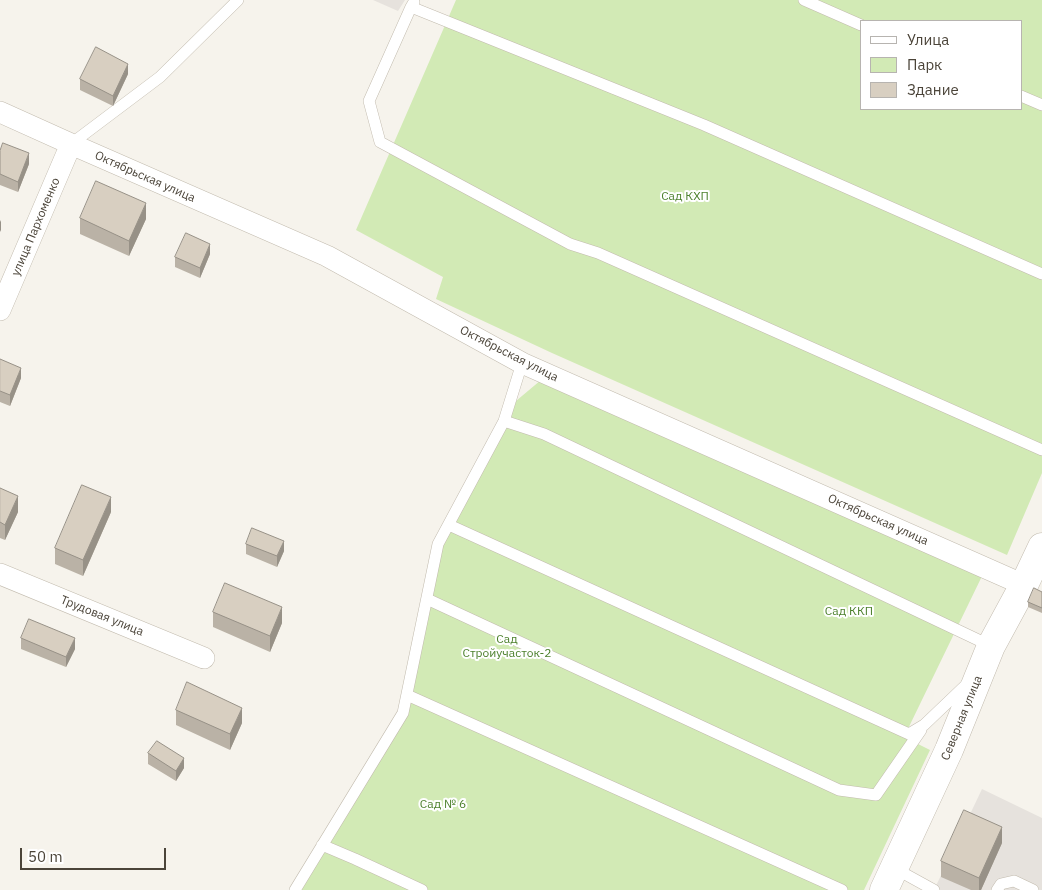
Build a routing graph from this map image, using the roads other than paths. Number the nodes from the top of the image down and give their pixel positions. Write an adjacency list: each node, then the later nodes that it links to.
1 (238, 0): 8 (lane)
2 (804, 0): 4 (lane)
3 (413, 3): 9 (lane); 13 (lane)
4 (860, 25)
5 (1022, 96): 6 (lane)
6 (1042, 105)
7 (0, 112): 8 (street, Октябрьская улица)
8 (71, 144): 10 (street, улица Пархоменко); 11 (street, Октябрьская улица)
9 (1042, 274)
10 (0, 310)
11 (522, 363): 12 (lane); 17 (street, Октябрьская улица)
12 (504, 421): 14 (lane); 20 (lane)
13 (1042, 450)
14 (448, 525): 18 (lane); 22 (lane)
15 (1042, 547): 17 (street, Северная улица)
16 (0, 574): 19 (street, Трудовая улица)
17 (1024, 585): 20 (street, Северная улица)
18 (427, 599): 21 (lane); 22 (lane)
19 (204, 658)
20 (986, 658): 22 (lane); 24 (street, Северная улица)
21 (407, 695): 23 (lane); 27 (lane)
22 (924, 725)
23 (322, 845): 25 (lane); 26 (lane)
24 (889, 879): 28 (lane)
25 (295, 890)
26 (422, 890)
27 (842, 890)
28 (934, 890)
29 (997, 890): 30 (lane)
30 (1033, 890)

